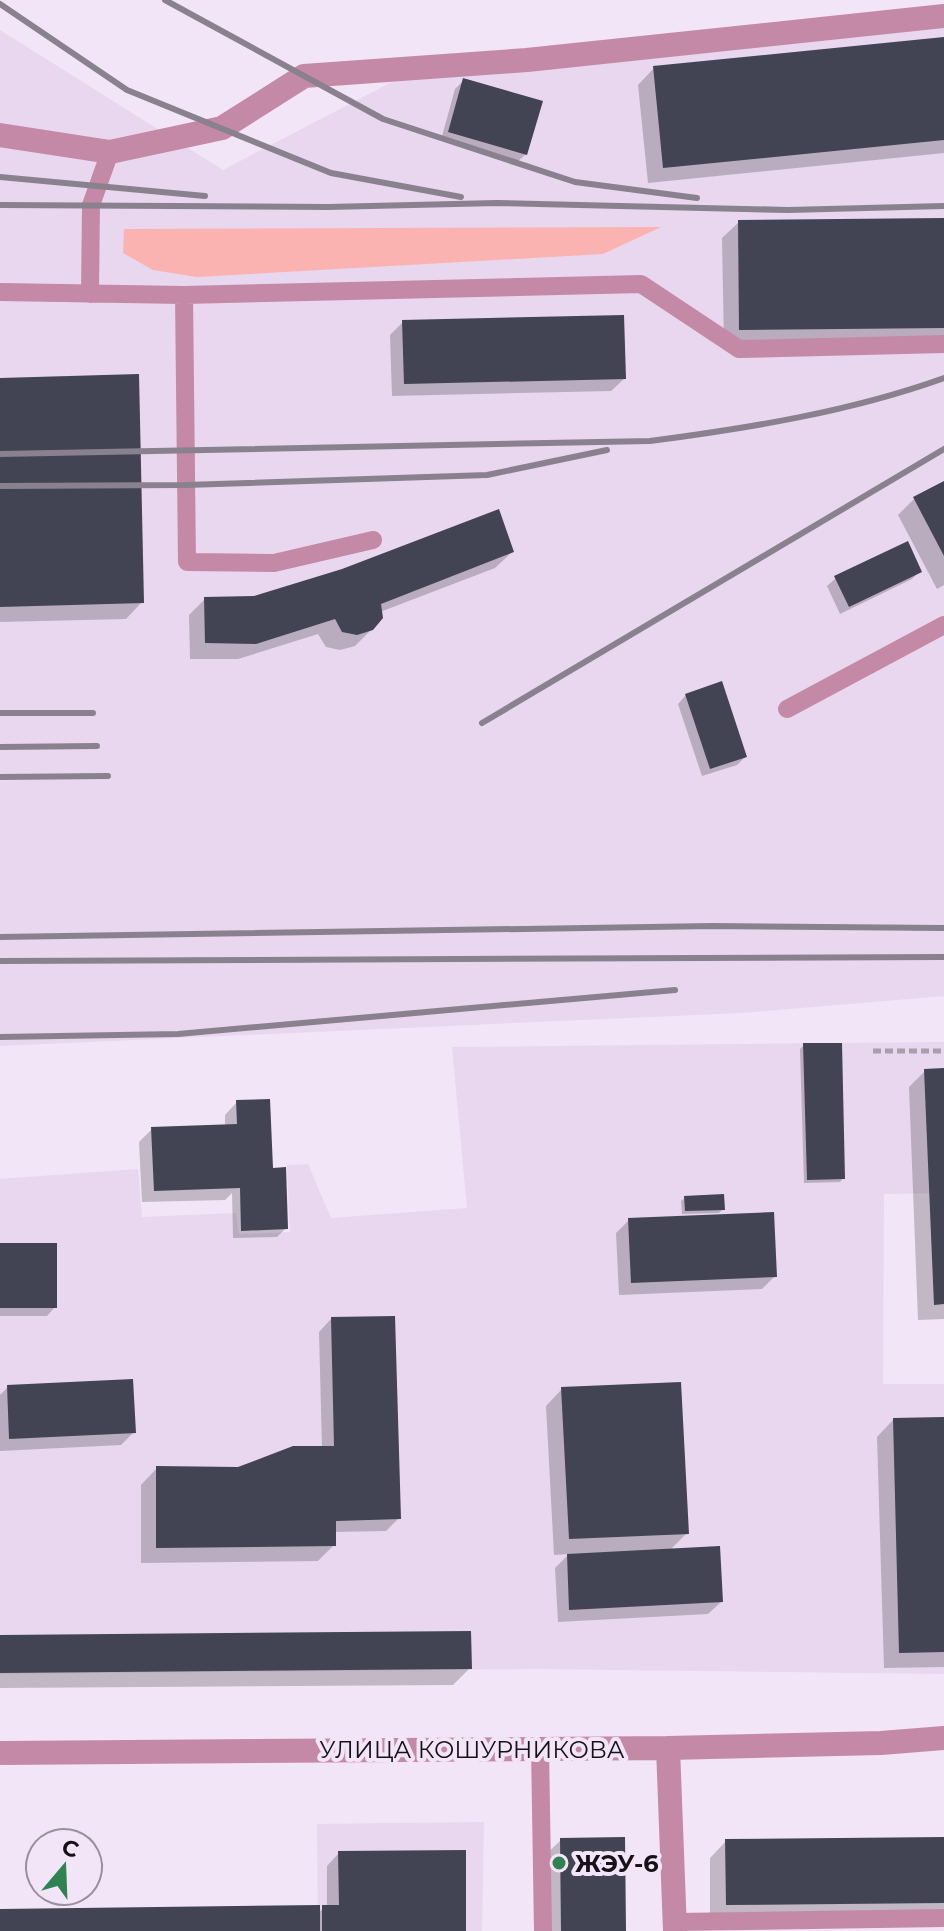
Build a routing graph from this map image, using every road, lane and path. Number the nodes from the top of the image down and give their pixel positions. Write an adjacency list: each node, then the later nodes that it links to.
1 (944, 16): 3 (street)
2 (0, 135): 3 (street)
3 (110, 152): 5 (lane)
4 (0, 292): 5 (lane)
5 (90, 294): 6 (lane)
6 (184, 295): 7 (lane); 8 (lane)
7 (944, 344)
8 (373, 540)
9 (944, 625): 10 (lane)
10 (787, 709)
11 (873, 1051): 12 (path)
12 (944, 1051)
13 (944, 1738): 15 (street, УЛИЦА КОШУРНИКОВА)
14 (540, 1748): 15 (street, УЛИЦА КОШУРНИКОВА); 16 (street, УЛИЦА КОШУРНИКОВА); 19 (lane)
15 (668, 1748): 18 (street)
16 (0, 1753)
17 (944, 1918): 18 (lane)
18 (675, 1927)
19 (543, 1931)

